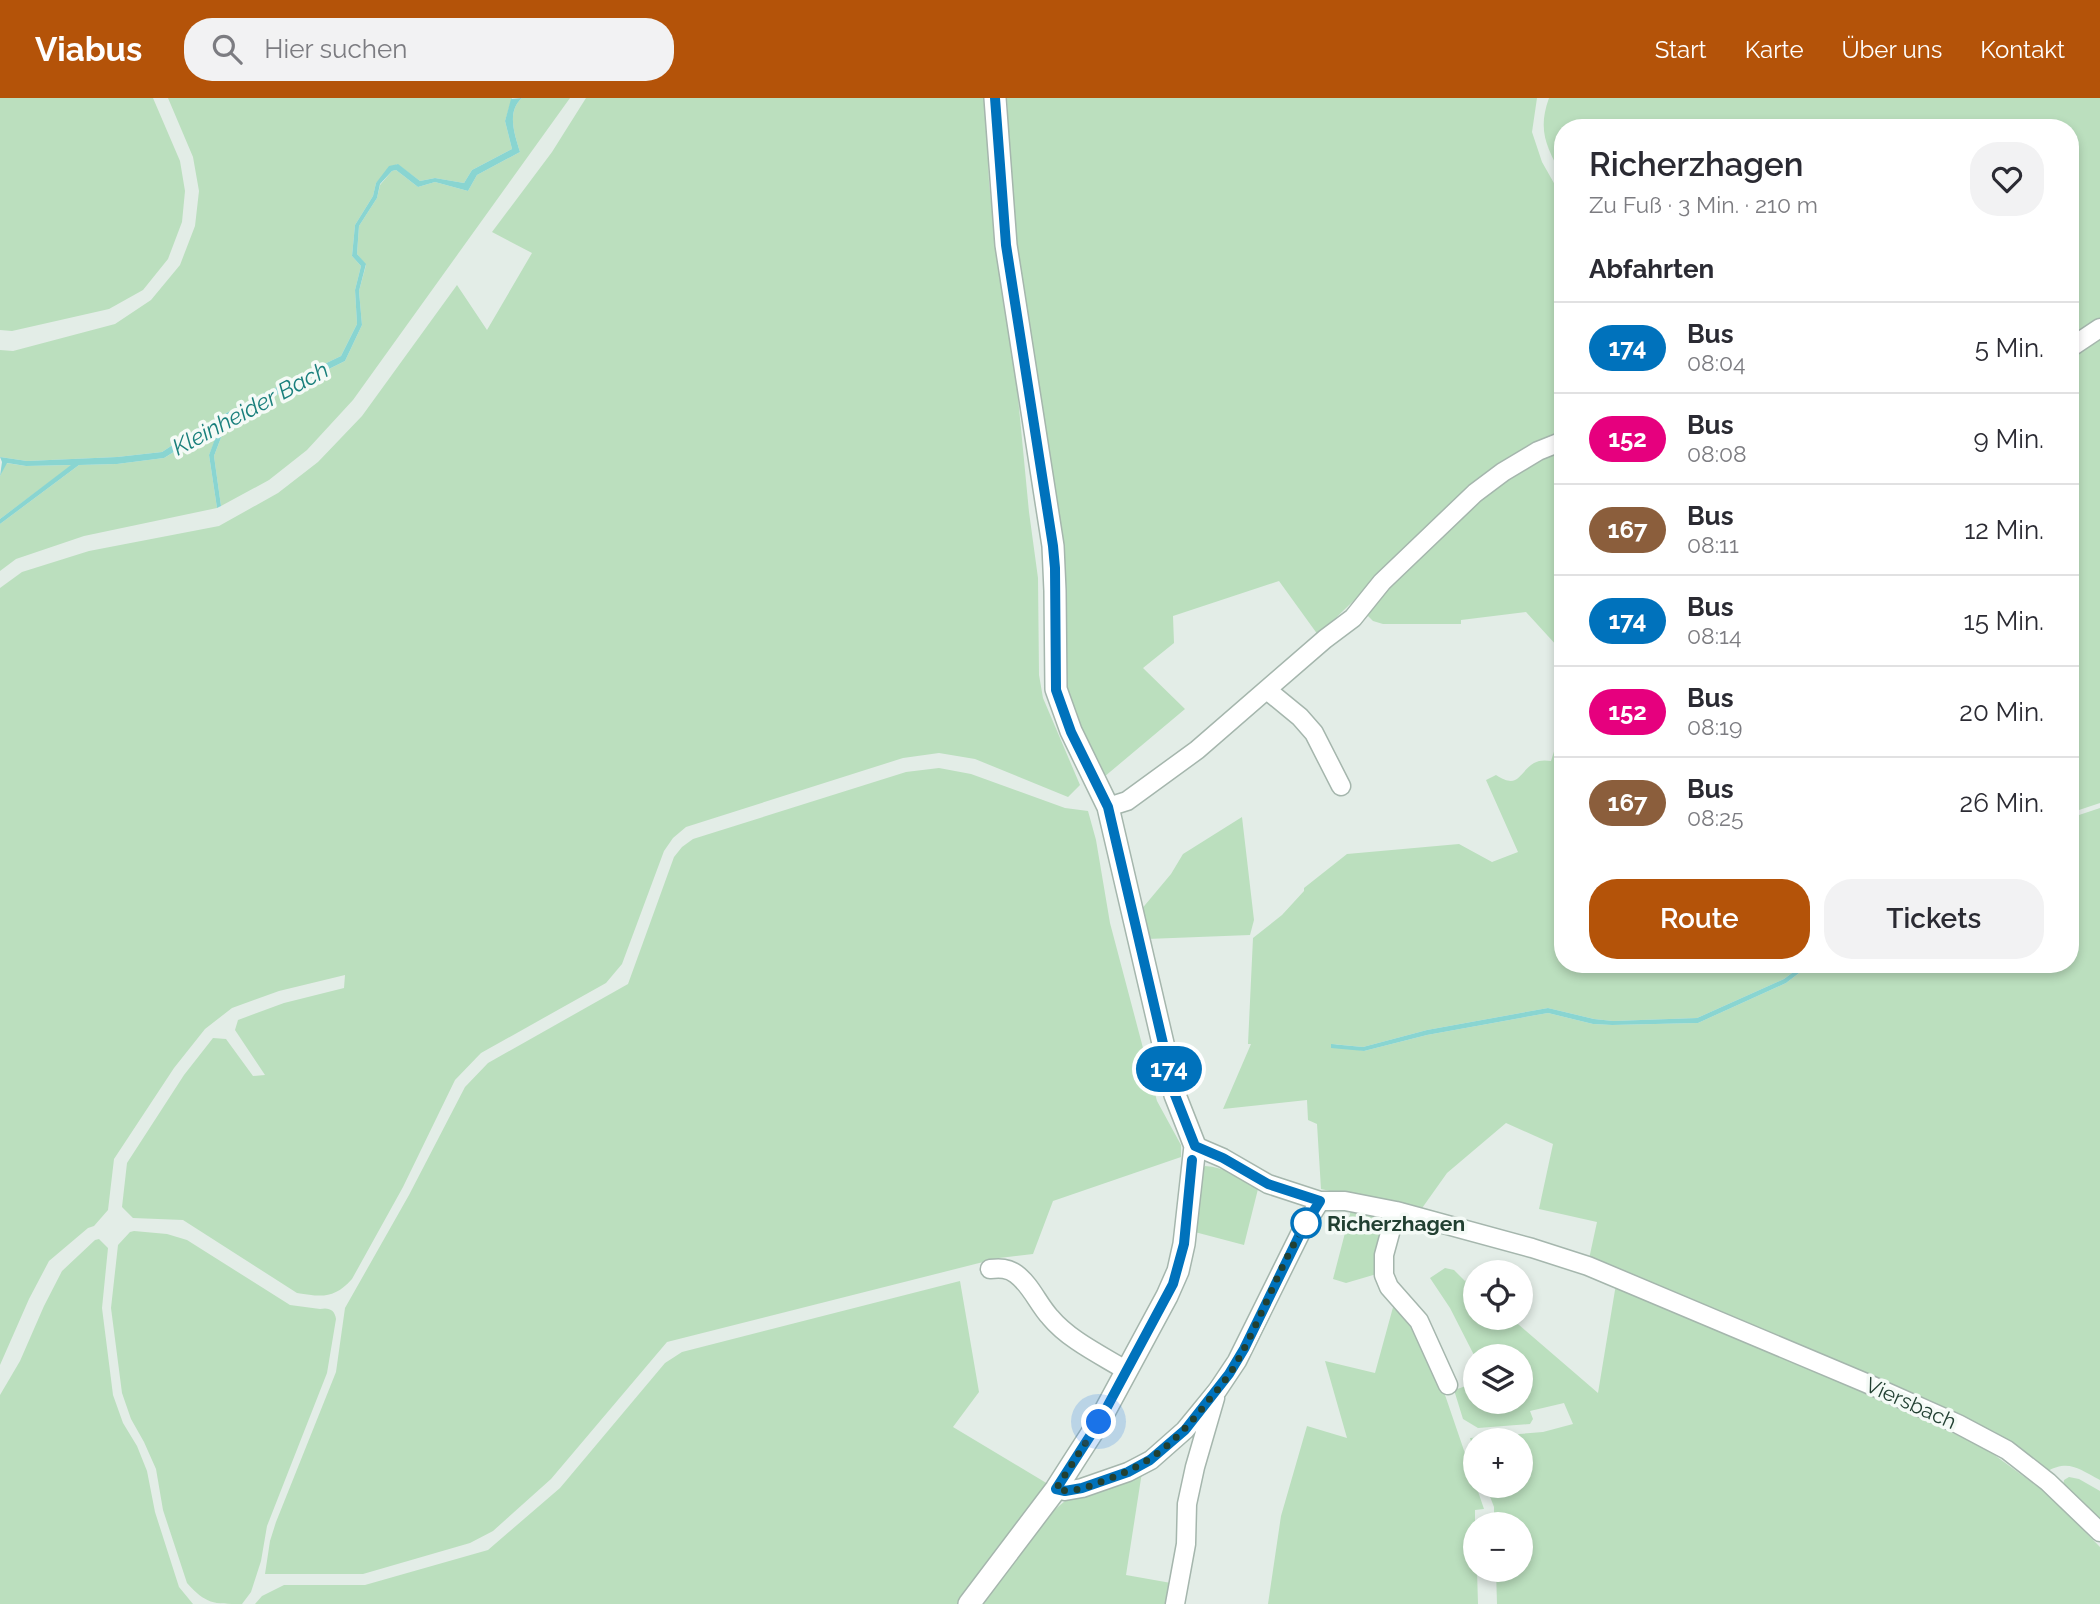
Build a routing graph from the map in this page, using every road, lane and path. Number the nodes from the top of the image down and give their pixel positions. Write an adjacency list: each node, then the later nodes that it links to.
1 (995, 98): 7 (street)
2 (2100, 328): 3 (street)
3 (2079, 342)
4 (1554, 445): 5 (street)
5 (1267, 690): 6 (street); 7 (street)
6 (1341, 786)
7 (1108, 807): 8 (street)
8 (1195, 1146): 9 (street); 12 (street)
9 (1320, 1201): 10 (street); 14 (street)
10 (1396, 1211): 13 (street); 16 (street, Viersbach)
11 (990, 1269): 12 (street)
12 (1127, 1370): 15 (street)
13 (1448, 1385)
14 (1217, 1391): 15 (street); 18 (street)
15 (1056, 1489): 17 (street)
16 (2100, 1532)
17 (969, 1604)
18 (1175, 1604)

